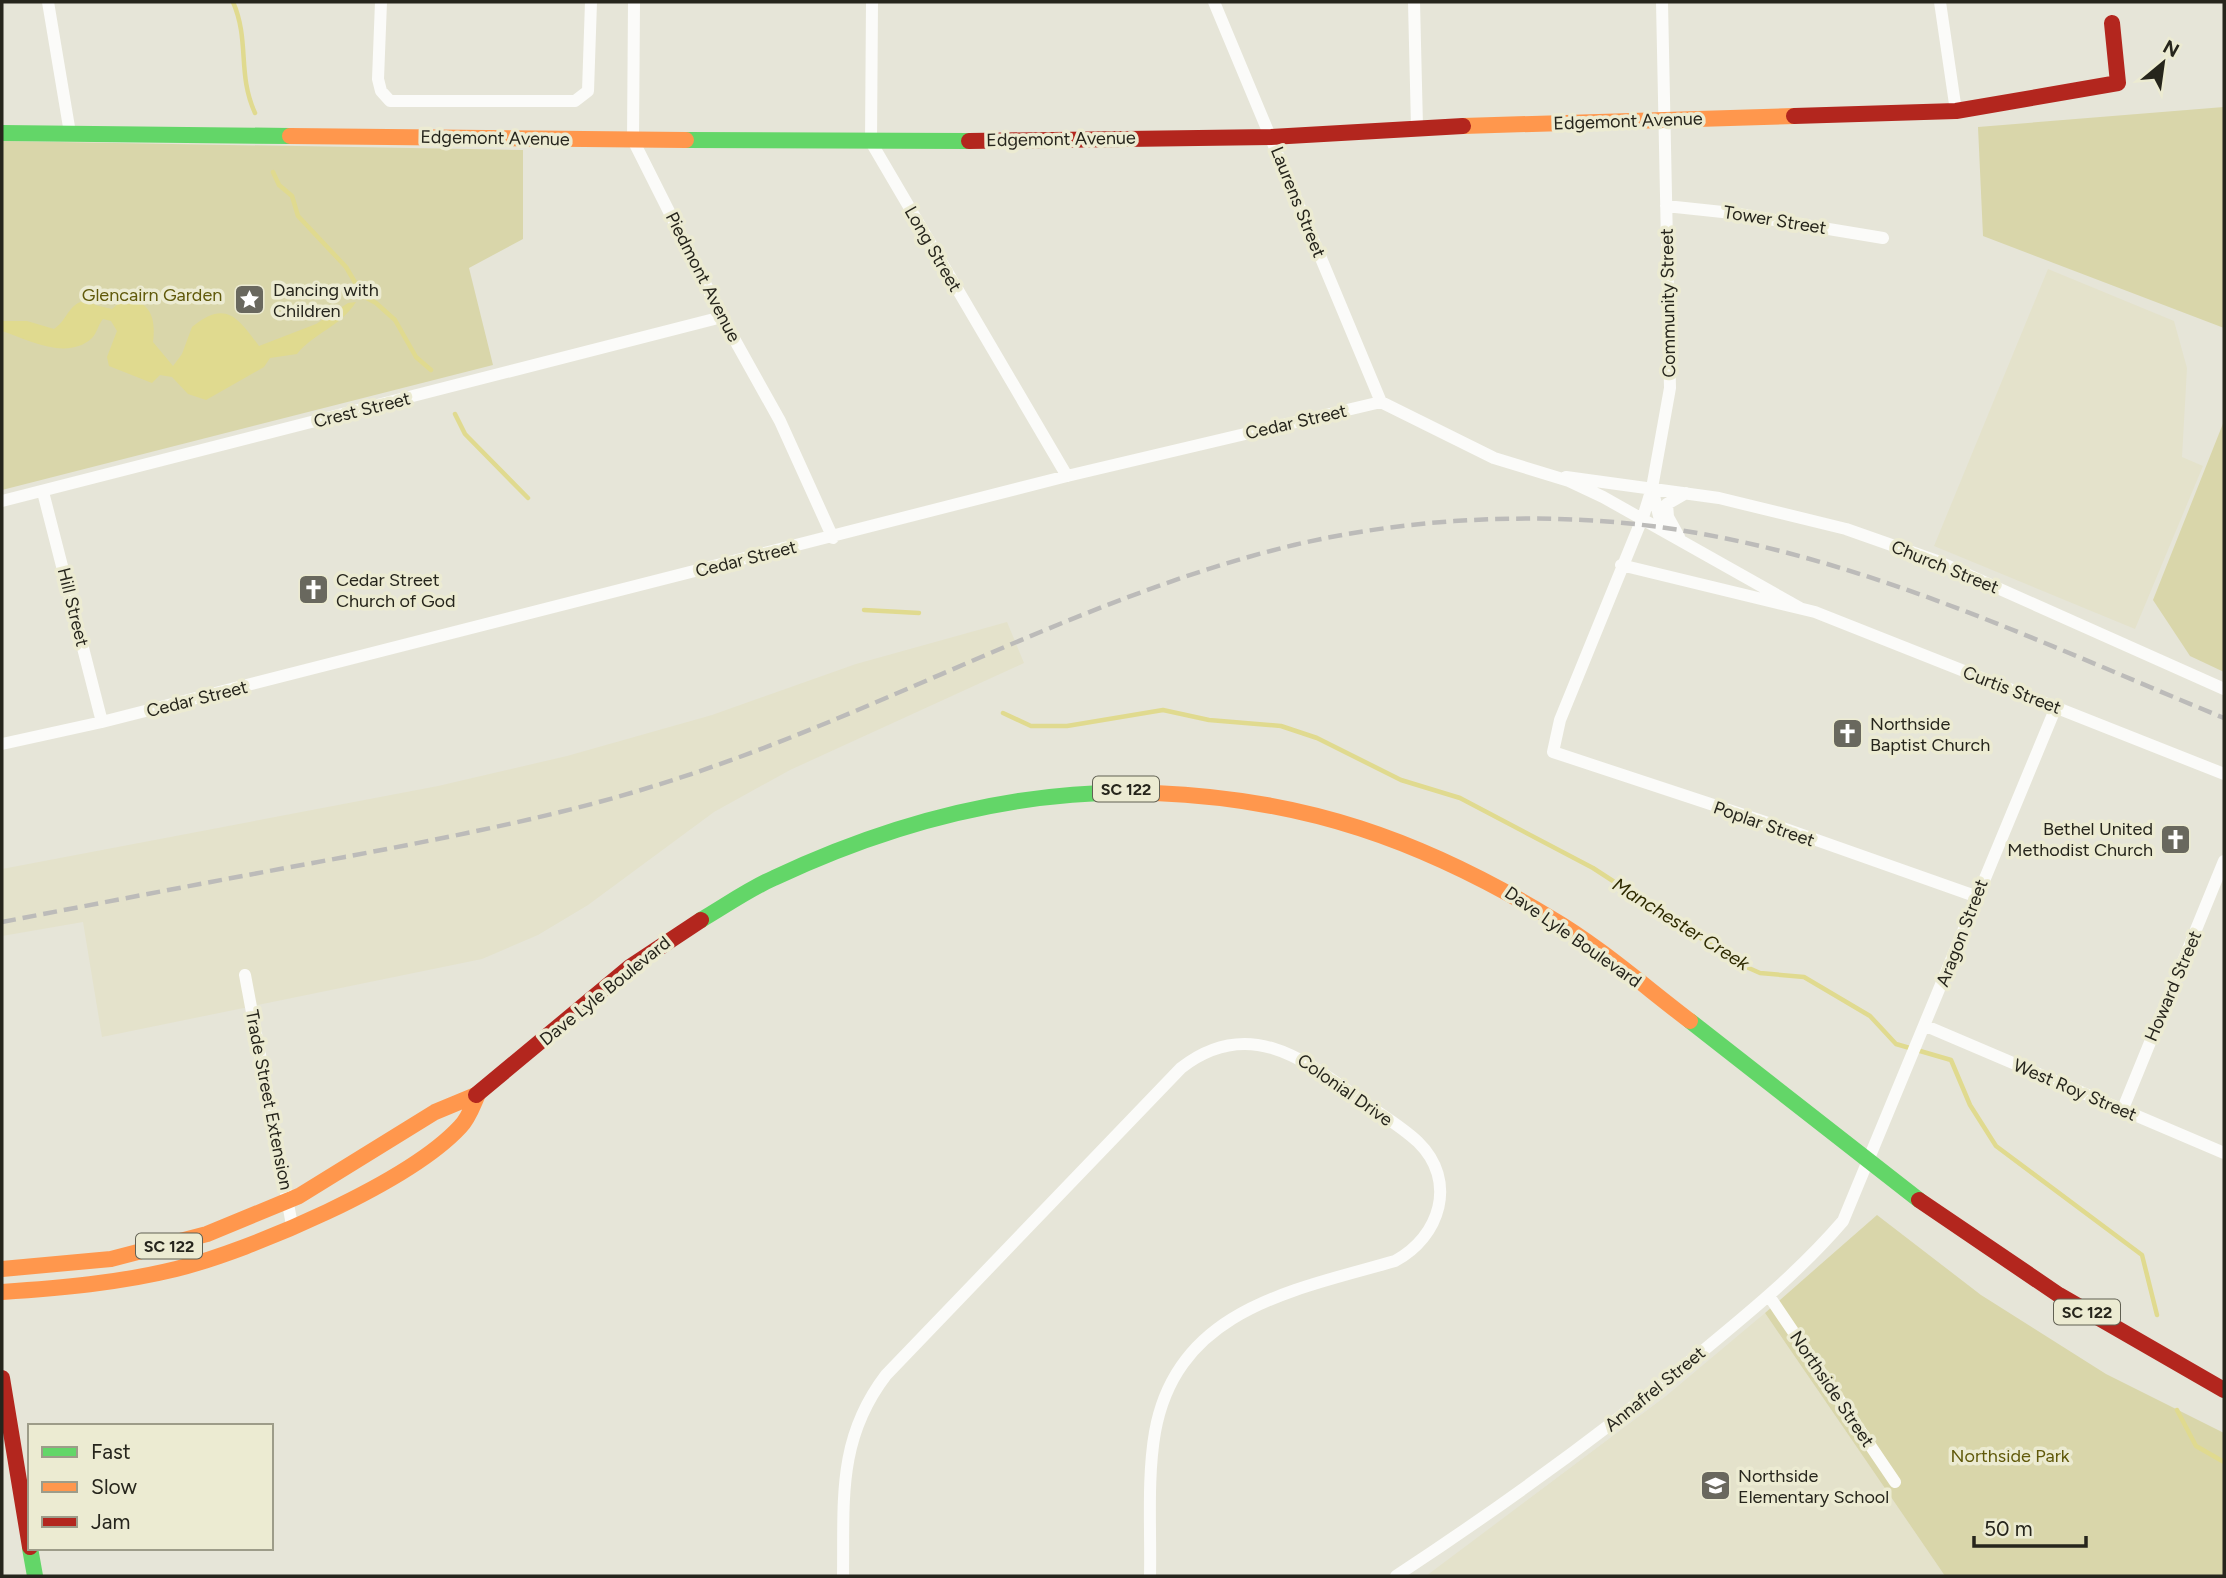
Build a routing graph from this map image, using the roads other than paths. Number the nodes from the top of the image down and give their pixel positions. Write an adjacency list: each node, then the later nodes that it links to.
1 (48, 2): 15 (street)
2 (381, 2): 3 (street)
3 (591, 2)
4 (634, 2): 17 (street, Piedmont Avenue)
5 (872, 2): 18 (street)
6 (1214, 2): 16 (street, Laurens Street)
7 (1414, 2): 13 (street)
8 (1662, 2): 12 (street, Community Street)
9 (1940, 2): 11 (street)
10 (2112, 23): 11 (main road, Edgemont Avenue)
11 (1956, 111): 12 (main road, Edgemont Avenue)
12 (1664, 120): 13 (main road, Edgemont Avenue); 19 (street, Community Street)
13 (1417, 127): 16 (main road, Edgemont Avenue)
14 (2, 133): 15 (main road, Edgemont Avenue)
15 (70, 133): 17 (main road, Edgemont Avenue)
16 (1271, 136): 18 (main road, Edgemont Avenue); 22 (street, Laurens Street)
17 (633, 140): 18 (main road, Edgemont Avenue); 21 (street, Piedmont Avenue)
18 (871, 142): 24 (street, Long Street)
19 (1666, 206): 20 (street, Tower Street); 25 (street, Community Street)
20 (1883, 238)
21 (722, 317): 26 (street, Crest Street); 31 (street, Piedmont Avenue)
22 (1381, 402): 23 (street, Curtis Street); 24 (street, Cedar Street)
23 (1549, 475): 25 (street, Church Street); 28 (street, Curtis Street)
24 (1067, 476): 31 (street, Cedar Street)
25 (1652, 488): 27 (street, Church Street); 28 (street); 30 (street, Community Street); 32 (street)
26 (43, 492): 29 (street, Crest Street); 37 (street, Hill Street)
27 (1686, 493): 32 (street); 35 (street, Church Street)
28 (1603, 497): 30 (street, Curtis Street)
29 (2, 501)
30 (1642, 518): 32 (street, Curtis Street); 33 (street, Community Street)
31 (833, 537): 37 (street, Cedar Street)
32 (1675, 537): 34 (street, Curtis Street)
33 (1621, 565): 34 (street, Curtis Street); 39 (street, Community Street)
34 (1800, 608): 36 (street, Curtis Street)
35 (2224, 688)
36 (2056, 707): 40 (street, Curtis Street); 42 (street, Aragon Street)
37 (102, 722): 38 (street, Cedar Street)
38 (2, 744)
39 (1553, 752): 42 (street, Poplar Street)
40 (2224, 774)
41 (2224, 861): 46 (street, Howard Street)
42 (1975, 896): 44 (street, Aragon Street)
43 (245, 975): 49 (street, Trade Street Extension)
44 (1926, 1026): 46 (street, West Roy Street); 48 (street, Aragon Street)
45 (478, 1094): 48 (main road, Dave Lyle Boulevard / SC 122); 49 (main road, Dave Lyle Boulevard / SC 122); 50 (main road, Dave Lyle Boulevard / SC 122)
46 (2122, 1111): 47 (street, West Roy Street)
47 (2224, 1153)
48 (1870, 1160): 53 (street, Annafrel Street); 55 (main road, Dave Lyle Boulevard / SC 122)
49 (288, 1201): 50 (street, Trade Street Extension); 51 (main road, Dave Lyle Boulevard / SC 122)
50 (292, 1225): 52 (main road, Dave Lyle Boulevard / SC 122)
51 (2, 1269)
52 (2, 1292)
53 (1769, 1296): 56 (street, Northside Street); 62 (street, Annafrel Street)
54 (2, 1378): 57 (main road)
55 (2224, 1390)
56 (1895, 1482)
57 (28, 1536)
58 (30, 1550): 59 (main road)
59 (34, 1576)
60 (843, 1576): 61 (street, Colonial Drive)
61 (1150, 1576)
62 (1396, 1576)

